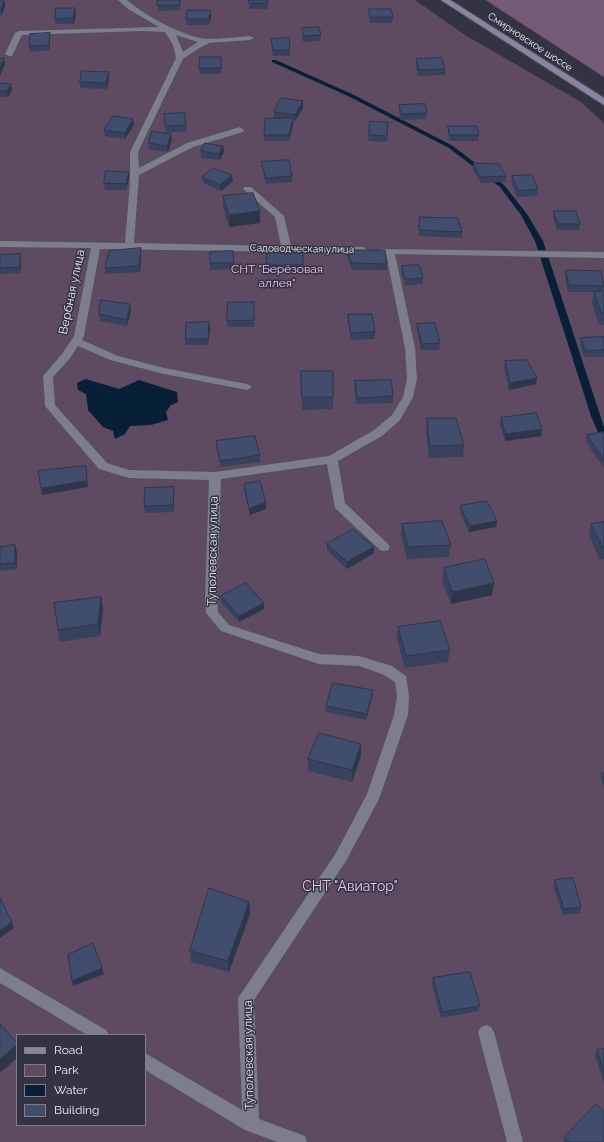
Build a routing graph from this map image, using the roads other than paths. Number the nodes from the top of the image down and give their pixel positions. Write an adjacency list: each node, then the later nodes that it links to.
1 (122, 0): 3 (lane)
2 (445, 0): 8 (main road, Смирновское шоссе)
3 (169, 30): 5 (lane); 6 (lane); 7 (lane)
4 (250, 38): 5 (lane)
5 (207, 41): 7 (lane)
6 (9, 54)
7 (180, 58): 10 (lane)
8 (604, 102)
9 (240, 130): 10 (lane)
10 (135, 174): 14 (lane)
11 (248, 189): 15 (lane)
12 (0, 244): 13 (lane, Садоводческая улица)
13 (96, 245): 14 (lane, Садоводческая улица); 18 (lane, Вербная улица)
14 (129, 246): 15 (lane, Садоводческая улица)
15 (287, 249): 16 (lane, Садоводческая улица)
16 (390, 251): 17 (lane, Садоводческая улица); 20 (lane)
17 (604, 255)
18 (76, 341): 19 (lane); 21 (lane, Вербная улица)
19 (247, 387)
20 (332, 459): 21 (lane); 22 (lane)
21 (215, 476): 27 (lane, Туполевская улица)
22 (384, 547)
23 (0, 975): 25 (lane)
24 (486, 1032): 29 (lane)
25 (99, 1034)
26 (146, 1062): 27 (lane)
27 (251, 1124): 28 (lane)
28 (299, 1142)
29 (515, 1142)

